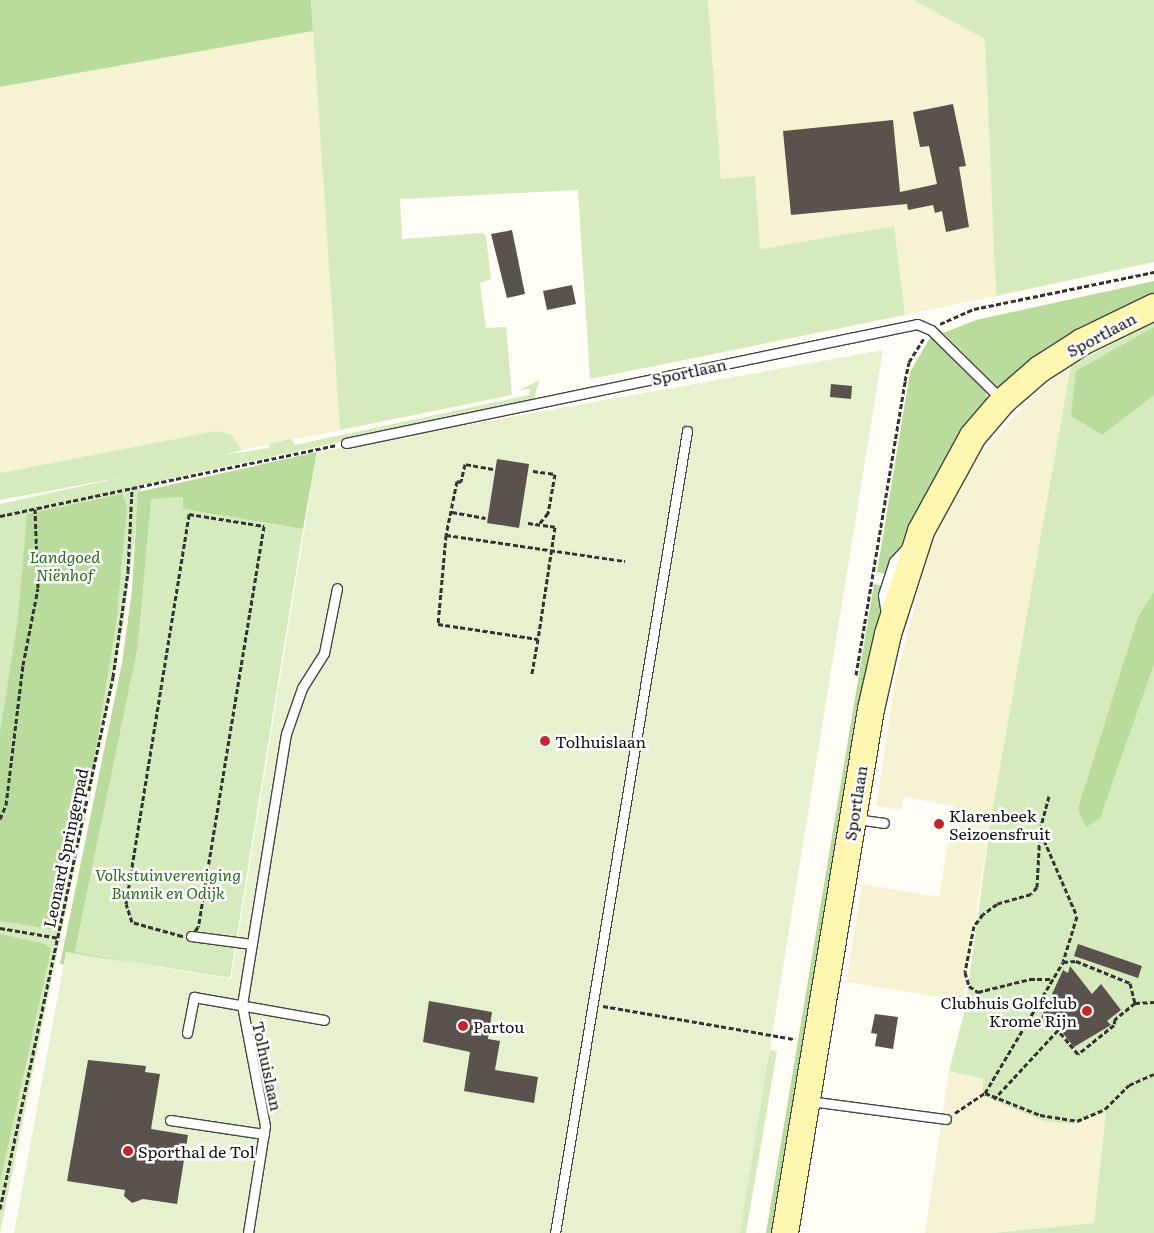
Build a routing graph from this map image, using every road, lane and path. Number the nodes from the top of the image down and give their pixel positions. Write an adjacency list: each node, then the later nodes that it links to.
1 (1154, 307): 2 (street, Sportlaan)
2 (1003, 401): 4 (lane, Sportlaan); 21 (street, Sportlaan)
3 (687, 431): 34 (lane)
4 (346, 443): 7 (path)
5 (493, 469): 9 (path)
6 (533, 471): 13 (path)
7 (132, 488): 8 (path); 27 (path, Leonard Springerpad)
8 (34, 509): 10 (path); 22 (path)
9 (452, 512): 11 (path); 14 (path)
10 (0, 516)
11 (486, 518)
12 (528, 522): 13 (path)
13 (539, 524): 15 (path)
14 (446, 535): 15 (path); 18 (path)
15 (552, 552): 16 (path); 18 (path)
16 (625, 561)
17 (337, 588): 28 (lane, Tolhuislaan)
18 (538, 639): 19 (path)
19 (532, 674)
20 (1049, 796): 24 (path)
21 (853, 818): 23 (lane); 41 (street, Sportlaan)
22 (0, 819)
23 (884, 823)
24 (1040, 830): 29 (path); 30 (path)
25 (0, 928): 27 (path)
26 (191, 936): 26 (path); 28 (lane)
27 (59, 938): 45 (path, Leonard Springerpad)
28 (252, 944): 33 (lane, Tolhuislaan)
29 (1063, 962): 30 (path); 31 (path)
30 (1051, 979): 39 (path)
31 (1135, 1002): 32 (path); 40 (path)
32 (1154, 1002)
33 (242, 1004): 35 (lane); 36 (lane); 44 (lane, Tolhuislaan)
34 (592, 1004): 37 (path); 47 (lane)
35 (324, 1020)
36 (188, 1033)
37 (795, 1039)
38 (1154, 1074): 40 (path)
39 (986, 1093): 40 (path); 42 (path)
40 (994, 1099)
41 (807, 1100): 42 (lane); 48 (street, Sportlaan)
42 (946, 1119)
43 (170, 1120): 44 (lane)
44 (264, 1134): 46 (lane, Tolhuislaan)
45 (0, 1209)
46 (248, 1233)
47 (554, 1233)
48 (786, 1233)

